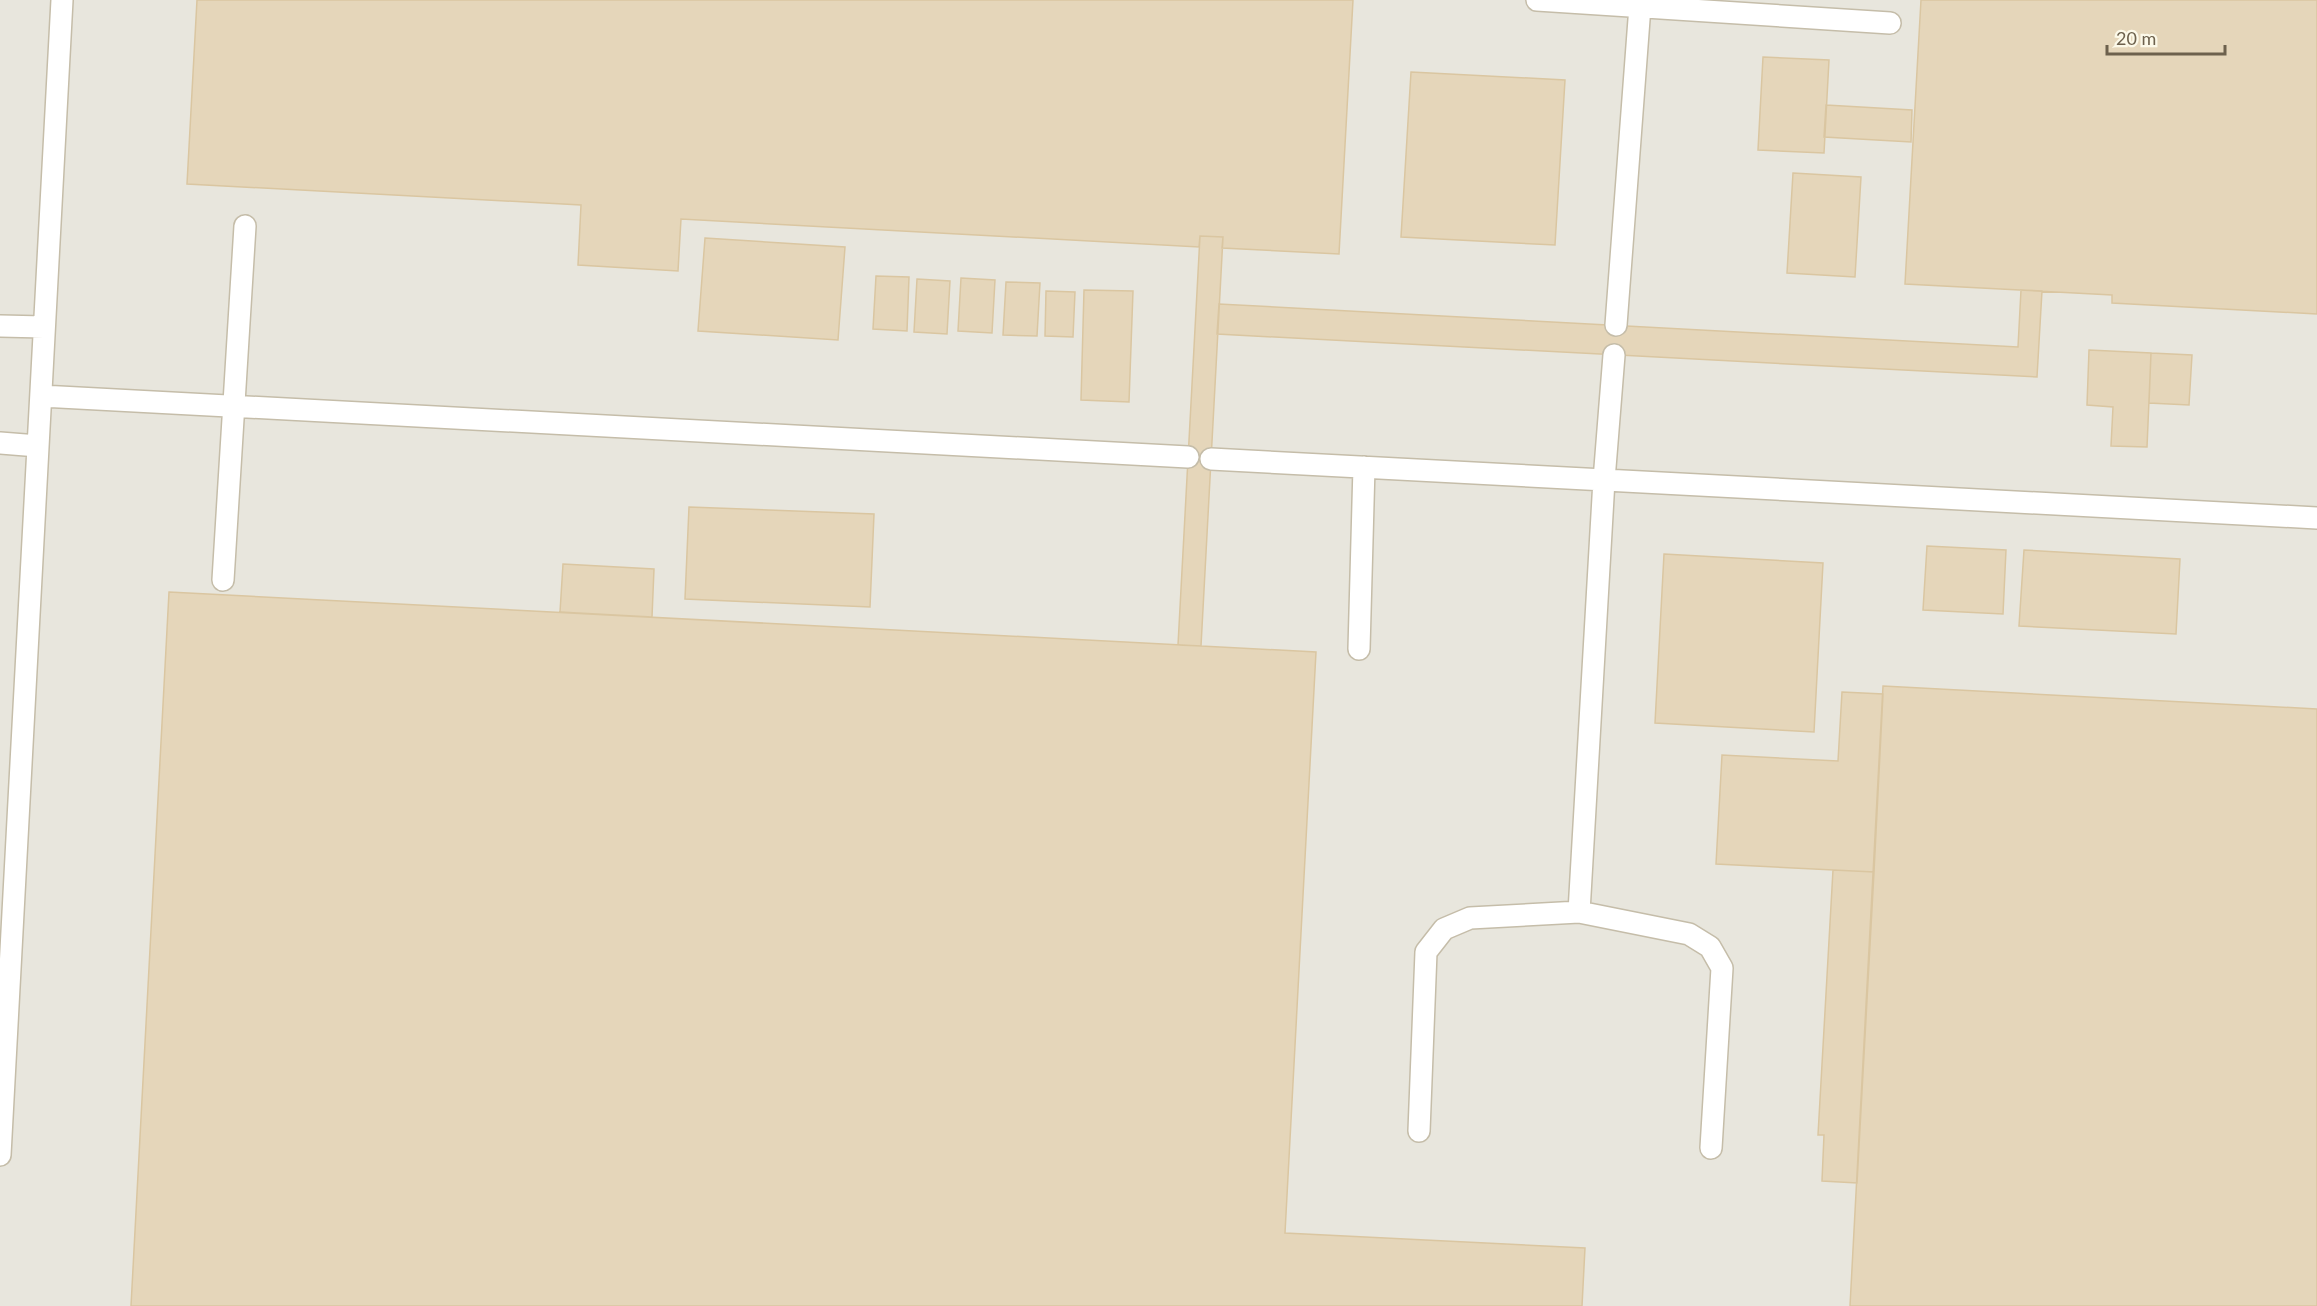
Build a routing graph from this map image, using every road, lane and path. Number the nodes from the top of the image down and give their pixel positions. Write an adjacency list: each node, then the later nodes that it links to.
1 (62, 0): 8 (lane)
2 (1537, 0): 3 (lane)
3 (1640, 6): 4 (lane); 6 (lane)
4 (1890, 23)
5 (244, 226): 11 (lane)
6 (1616, 325)
7 (0, 326): 8 (lane)
8 (44, 327): 10 (lane)
9 (1614, 355): 17 (lane)
10 (41, 396): 11 (lane); 13 (lane)
11 (233, 406): 14 (lane); 19 (lane)
12 (0, 443): 13 (lane)
13 (38, 446): 24 (lane)
14 (1188, 457)
15 (1211, 459): 16 (lane)
16 (1364, 467): 17 (lane); 20 (lane)
17 (1604, 480): 18 (lane); 21 (lane)
18 (2317, 518)
19 (223, 580)
20 (1359, 649)
21 (1579, 912): 22 (lane); 23 (lane)
22 (1419, 1131)
23 (1711, 1148)
24 (0, 1155)

